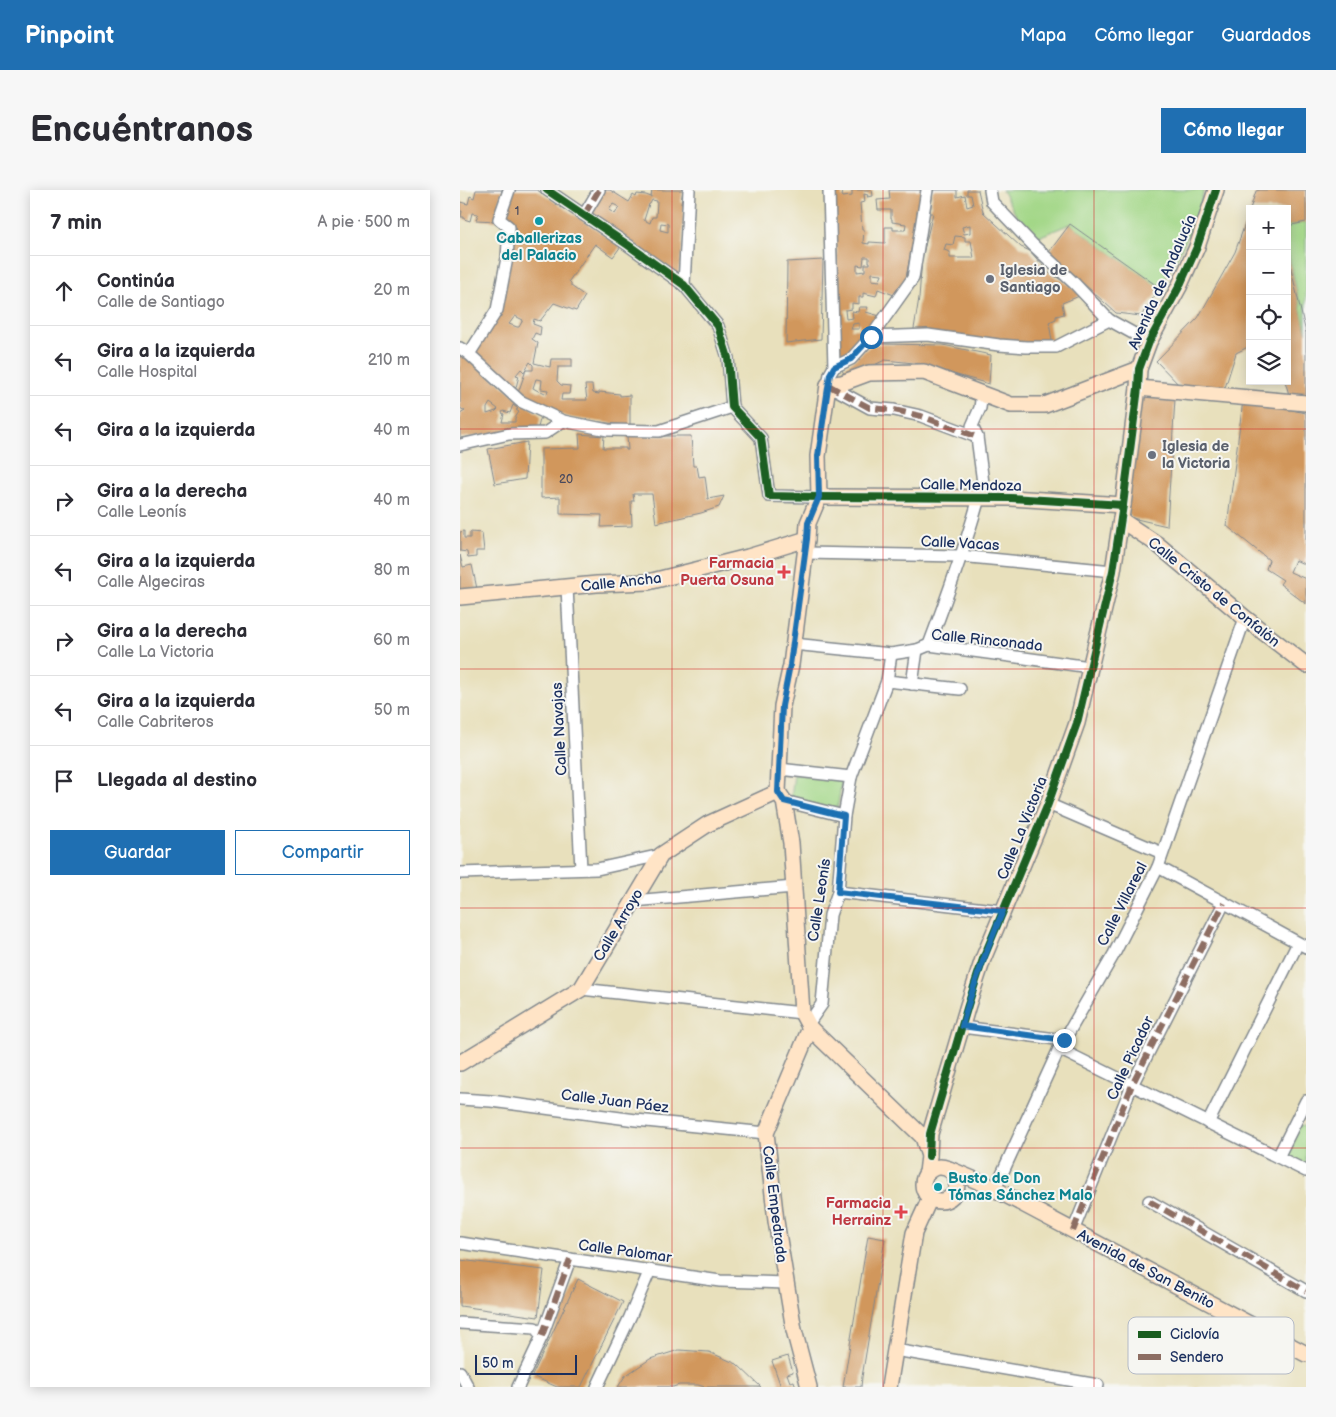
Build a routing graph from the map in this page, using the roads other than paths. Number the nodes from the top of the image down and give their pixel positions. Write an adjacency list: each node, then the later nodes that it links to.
1 (509, 190): 14 (street)
2 (548, 190): 9 (street)
3 (599, 190): 9 (street)
4 (689, 190): 10 (street)
5 (829, 190): 15 (street)
6 (928, 190): 12 (street)
7 (990, 190): 11 (street)
8 (1216, 190): 13 (street, Avenida de Andalucía)
9 (584, 214): 10 (street)
10 (684, 285): 21 (street)
11 (1109, 320): 12 (street); 13 (street)
12 (871, 337): 15 (street)
13 (1149, 342): 16 (street, Avenida de Andalucía)
14 (465, 351): 22 (street)
15 (834, 367): 17 (street)
16 (1139, 369): 18 (street, Avenida de Andalucía); 19 (street)
17 (828, 385): 19 (street); 23 (street); 25 (street)
18 (1138, 388): 20 (street); 27 (street, Avenida de Andalucía)
19 (982, 393): 23 (street)
20 (1306, 403)
21 (732, 406): 22 (street); 25 (street)
22 (563, 421): 24 (street)
23 (978, 437): 26 (street)
24 (460, 445)
25 (819, 497): 26 (street, Calle Mendoza); 28 (street, Calle Empedrada)
26 (982, 498): 27 (street, Calle Mendoza); 29 (street)
27 (1122, 512): 30 (street, Calle La Victoria); 33 (street, Calle Cristo de Confalón)
28 (806, 546): 29 (street, Calle Vacas); 31 (street, Calle Ancha); 34 (street, Calle Empedrada)
29 (960, 556): 30 (street, Calle Vacas); 35 (street)
30 (1113, 571): 39 (street, Calle La Victoria)
31 (567, 587): 32 (street, Calle Ancha); 51 (street, Calle Navajas)
32 (460, 597)
33 (1245, 618): 38 (street, Calle Cristo de Confalón); 48 (street, Calle Villareal)
34 (792, 644): 37 (street, Calle Rinconada); 43 (street, Calle Empedrada)
35 (929, 645): 36 (street, Calle Rinconada); 39 (street, Calle Rinconada)
36 (917, 650): 37 (street, Calle Rinconada); 41 (street)
37 (891, 654): 40 (street, Calle Leonís)
38 (1306, 665)
39 (1090, 667): 46 (street, Calle La Victoria)
40 (886, 681): 41 (street); 44 (street, Calle Leonís)
41 (912, 684): 42 (street)
42 (960, 689)
43 (779, 769): 44 (street); 45 (street, Calle Empedrada)
44 (851, 777): 47 (street, Calle Leonís)
45 (781, 796): 47 (street); 49 (street, Calle Arroyo); 53 (street, Calle Empedrada)
46 (1048, 804): 48 (street); 57 (street, Calle La Victoria)
47 (844, 816): 54 (street, Calle Leonís)
48 (1162, 853): 50 (street, Calle Villareal)
49 (661, 855): 51 (street); 55 (street, Calle Arroyo)
50 (1158, 867): 56 (street); 62 (street, Calle Villareal)
51 (581, 869): 52 (street)
52 (460, 873)
53 (794, 886): 55 (street); 60 (street, Calle Empedrada)
54 (838, 892): 57 (street); 60 (street, Calle Leonís)
55 (633, 901): 59 (street, Calle Arroyo)
56 (1224, 903): 58 (street); 64 (street, Calle Picador)
57 (1003, 911): 61 (street, Calle La Victoria)
58 (1302, 945): 67 (street)
59 (581, 989): 60 (street); 63 (street, Calle Arroyo)
60 (807, 1022): 68 (street, Calle Empedrada); 69 (street)
61 (962, 1026): 62 (street); 69 (street, Calle La Victoria)
62 (1061, 1045): 64 (street); 74 (street, Calle Villareal)
63 (460, 1063)
64 (1132, 1085): 67 (street); 78 (street, Calle Picador)
65 (460, 1099): 68 (street, Calle Juan Páez)
66 (1306, 1101): 70 (street)
67 (1208, 1122): 70 (street)
68 (766, 1133): 82 (street, Calle Empedrada)
69 (928, 1156): 73 (street)
70 (1278, 1157): 72 (street)
71 (949, 1169): 73 (street); 74 (street, Avenida de San Benito); 75 (street)
72 (1306, 1171)
73 (928, 1173): 76 (street)
74 (991, 1187): 75 (street); 78 (street, Avenida de San Benito)
75 (957, 1190): 76 (street)
76 (930, 1198): 88 (street)
77 (1149, 1201): 83 (street)
78 (1073, 1231): 84 (street, Avenida de San Benito)
79 (460, 1243): 80 (street, Calle Palomar)
80 (570, 1258): 81 (street, Calle Palomar); 86 (street)
81 (650, 1270): 82 (street, Calle Palomar); 93 (street)
82 (786, 1283): 94 (street, Calle Empedrada)
83 (1306, 1291)
84 (1236, 1317)
85 (460, 1323): 86 (street)
86 (542, 1336): 92 (street)
87 (1294, 1348): 89 (street, Avenida de San Benito)
88 (895, 1350): 95 (street); 96 (street)
89 (1306, 1354)
90 (460, 1372): 91 (street)
91 (468, 1387)
92 (518, 1387)
93 (597, 1387)
94 (809, 1387)
95 (889, 1387)
96 (1097, 1387)

